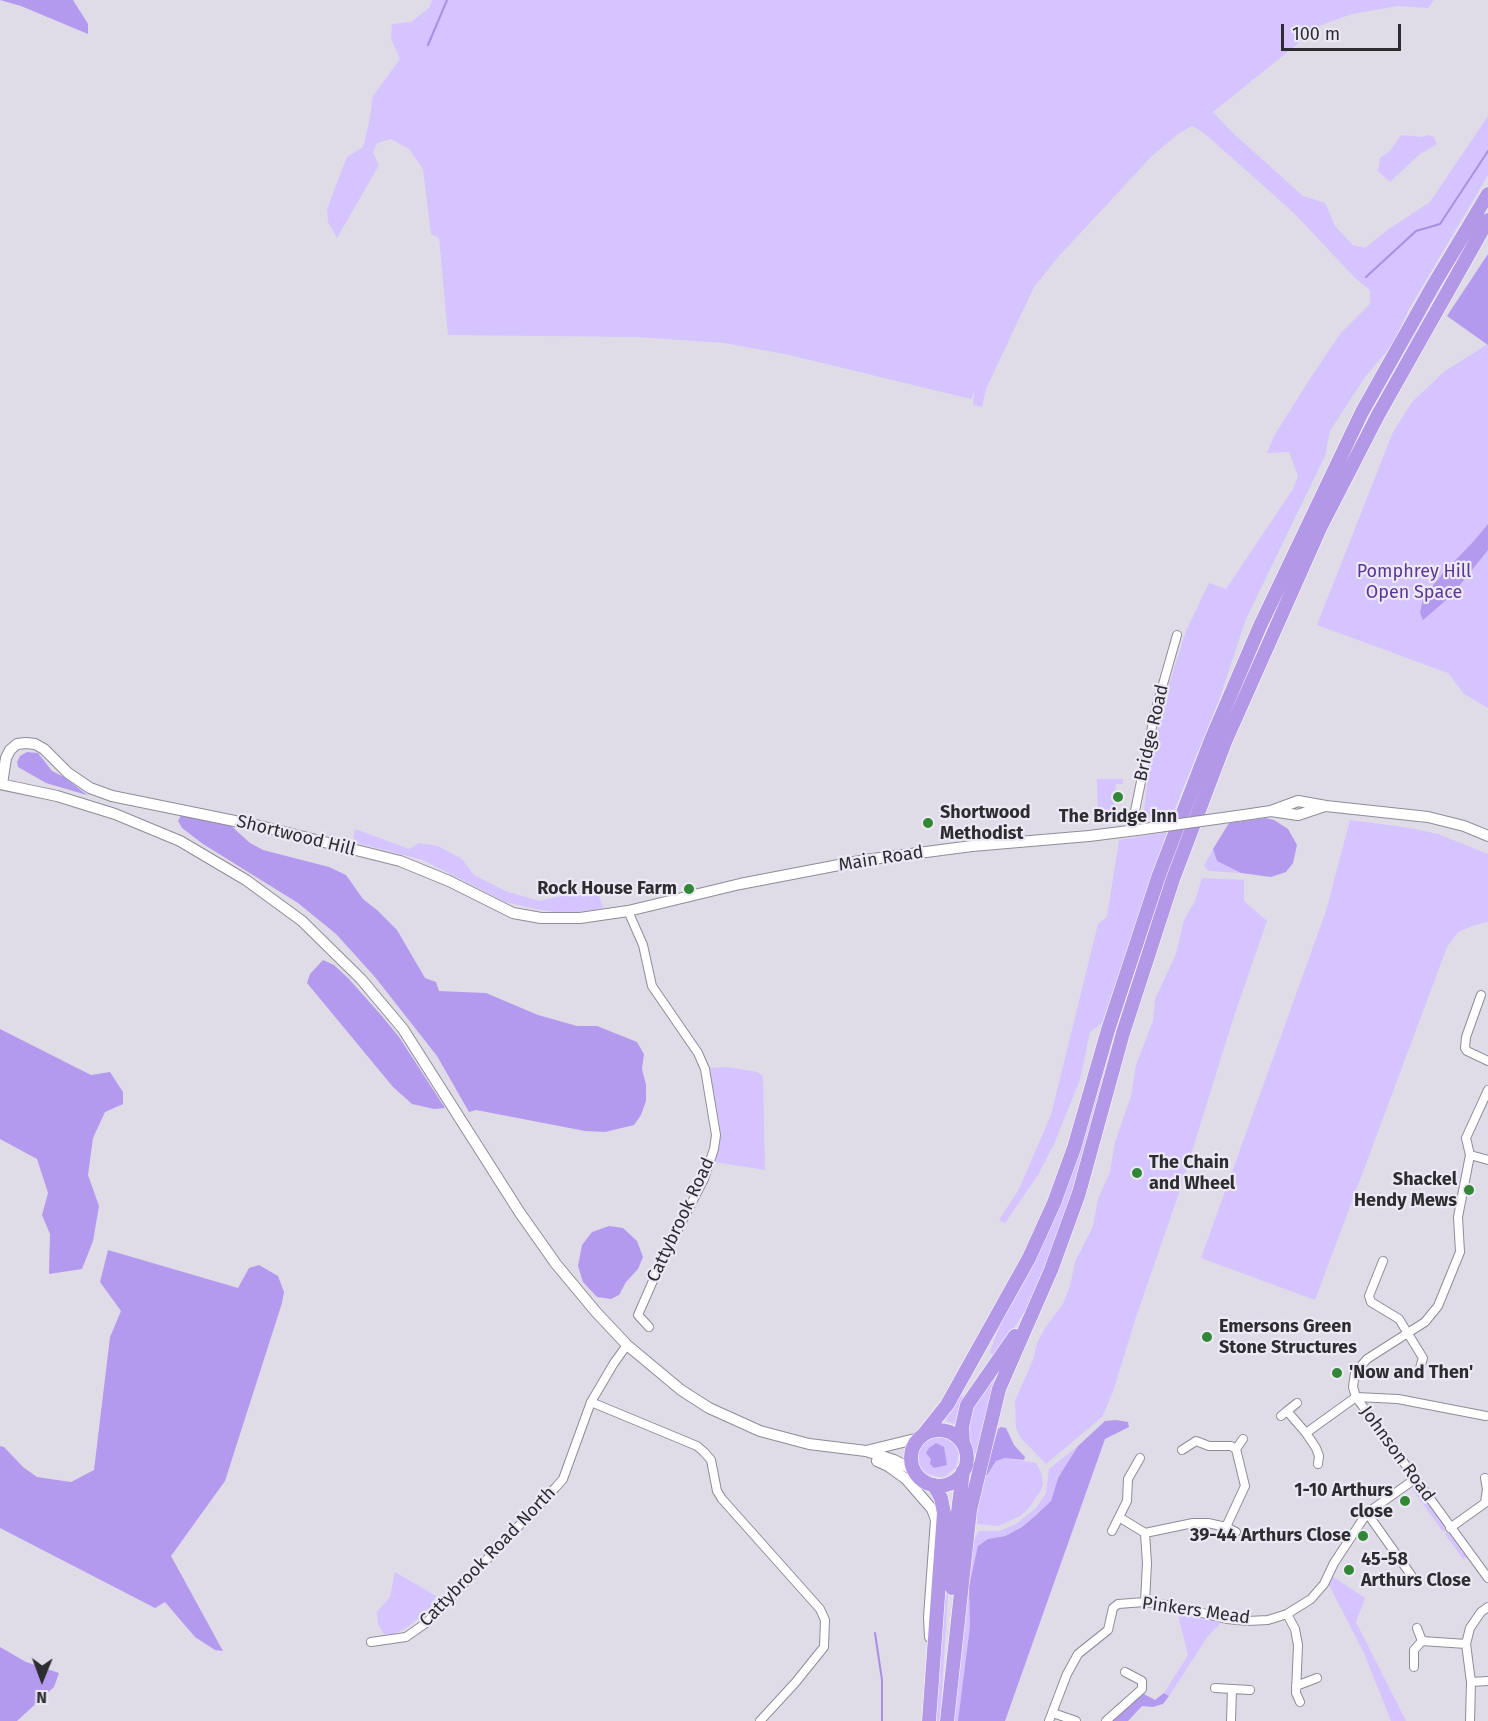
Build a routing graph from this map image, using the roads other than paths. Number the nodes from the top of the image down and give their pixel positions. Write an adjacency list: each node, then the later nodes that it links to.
1 (1488, 194): 24 (highway)
2 (1488, 220): 14 (highway)
3 (1178, 635): 5 (street, Bridge Road)
4 (1, 784): 7 (main road, Shortwood Hill); 17 (main road)
5 (1134, 831): 6 (main road, Main Road, bridge); 7 (main road, Main Road)
6 (1488, 836)
7 (628, 911): 15 (street, Cattybrook Road)
8 (1481, 995): 9 (street)
9 (1488, 1062)
10 (1487, 1096): 11 (street, Johnson Road)
11 (1470, 1155): 12 (street); 16 (street, Johnson Road)
12 (1488, 1160)
13 (1383, 1261): 16 (street)
14 (1034, 1310): 26 (highway); 68 (highway)
15 (649, 1327)
16 (1409, 1332): 18 (street); 19 (street, Johnson Road)
17 (627, 1345): 20 (street, Cattybrook Road North); 27 (main road)
18 (1420, 1368)
19 (1356, 1397): 22 (street); 23 (street); 36 (street, Johnson Road)
20 (591, 1402): 51 (street, Cattybrook Road North); 66 (street)
21 (1297, 1403): 23 (street)
22 (1486, 1416)
23 (1306, 1433): 32 (street)
24 (921, 1437): 26 (highway); 30 (main road); 33 (highway)
25 (1243, 1439): 28 (street)
26 (963, 1444): 34 (highway)
27 (831, 1446): 30 (main road); 59 (main road)
28 (1236, 1449): 29 (street); 40 (street)
29 (1182, 1450)
30 (866, 1451): 33 (main road)
31 (1140, 1458): 39 (street)
32 (1318, 1464)
33 (913, 1470): 37 (highway)
34 (963, 1471): 37 (highway); 68 (highway)
35 (1485, 1478): 41 (street)
36 (1415, 1479): 38 (street, Pinkers Mead); 41 (street, Johnson Road)
37 (934, 1485): 59 (highway)
38 (1367, 1513): 45 (street); 49 (street, Pinkers Mead)
39 (1119, 1517): 42 (street); 44 (street)
40 (1226, 1527): 43 (street); 44 (street)
41 (1450, 1528): 46 (street, Johnson Road)
42 (1112, 1531)
43 (1236, 1532)
44 (1145, 1533): 47 (street)
45 (1411, 1575)
46 (1488, 1578)
47 (1145, 1602): 49 (street, Pinkers Mead); 65 (street, Pinkers Mead)
48 (1488, 1607): 53 (street)
49 (1287, 1614): 60 (street)
50 (1417, 1628): 52 (street)
51 (371, 1641)
52 (1422, 1641): 53 (street); 54 (street)
53 (1466, 1644): 58 (street)
54 (1414, 1667)
55 (1125, 1672): 70 (street)
56 (1317, 1678): 60 (street)
57 (1488, 1681): 58 (street)
58 (1471, 1682): 72 (street)
59 (932, 1684): 67 (highway)
60 (1296, 1686): 64 (street)
61 (1215, 1688): 62 (street)
62 (1232, 1689): 63 (street); 71 (street)
63 (1250, 1690)
64 (1300, 1702)
65 (1051, 1717): 69 (street, Pinkers Mead)
66 (760, 1721)
67 (929, 1721)
68 (946, 1721)
69 (1076, 1721)
70 (1106, 1721)
71 (1231, 1721)
72 (1470, 1721)

